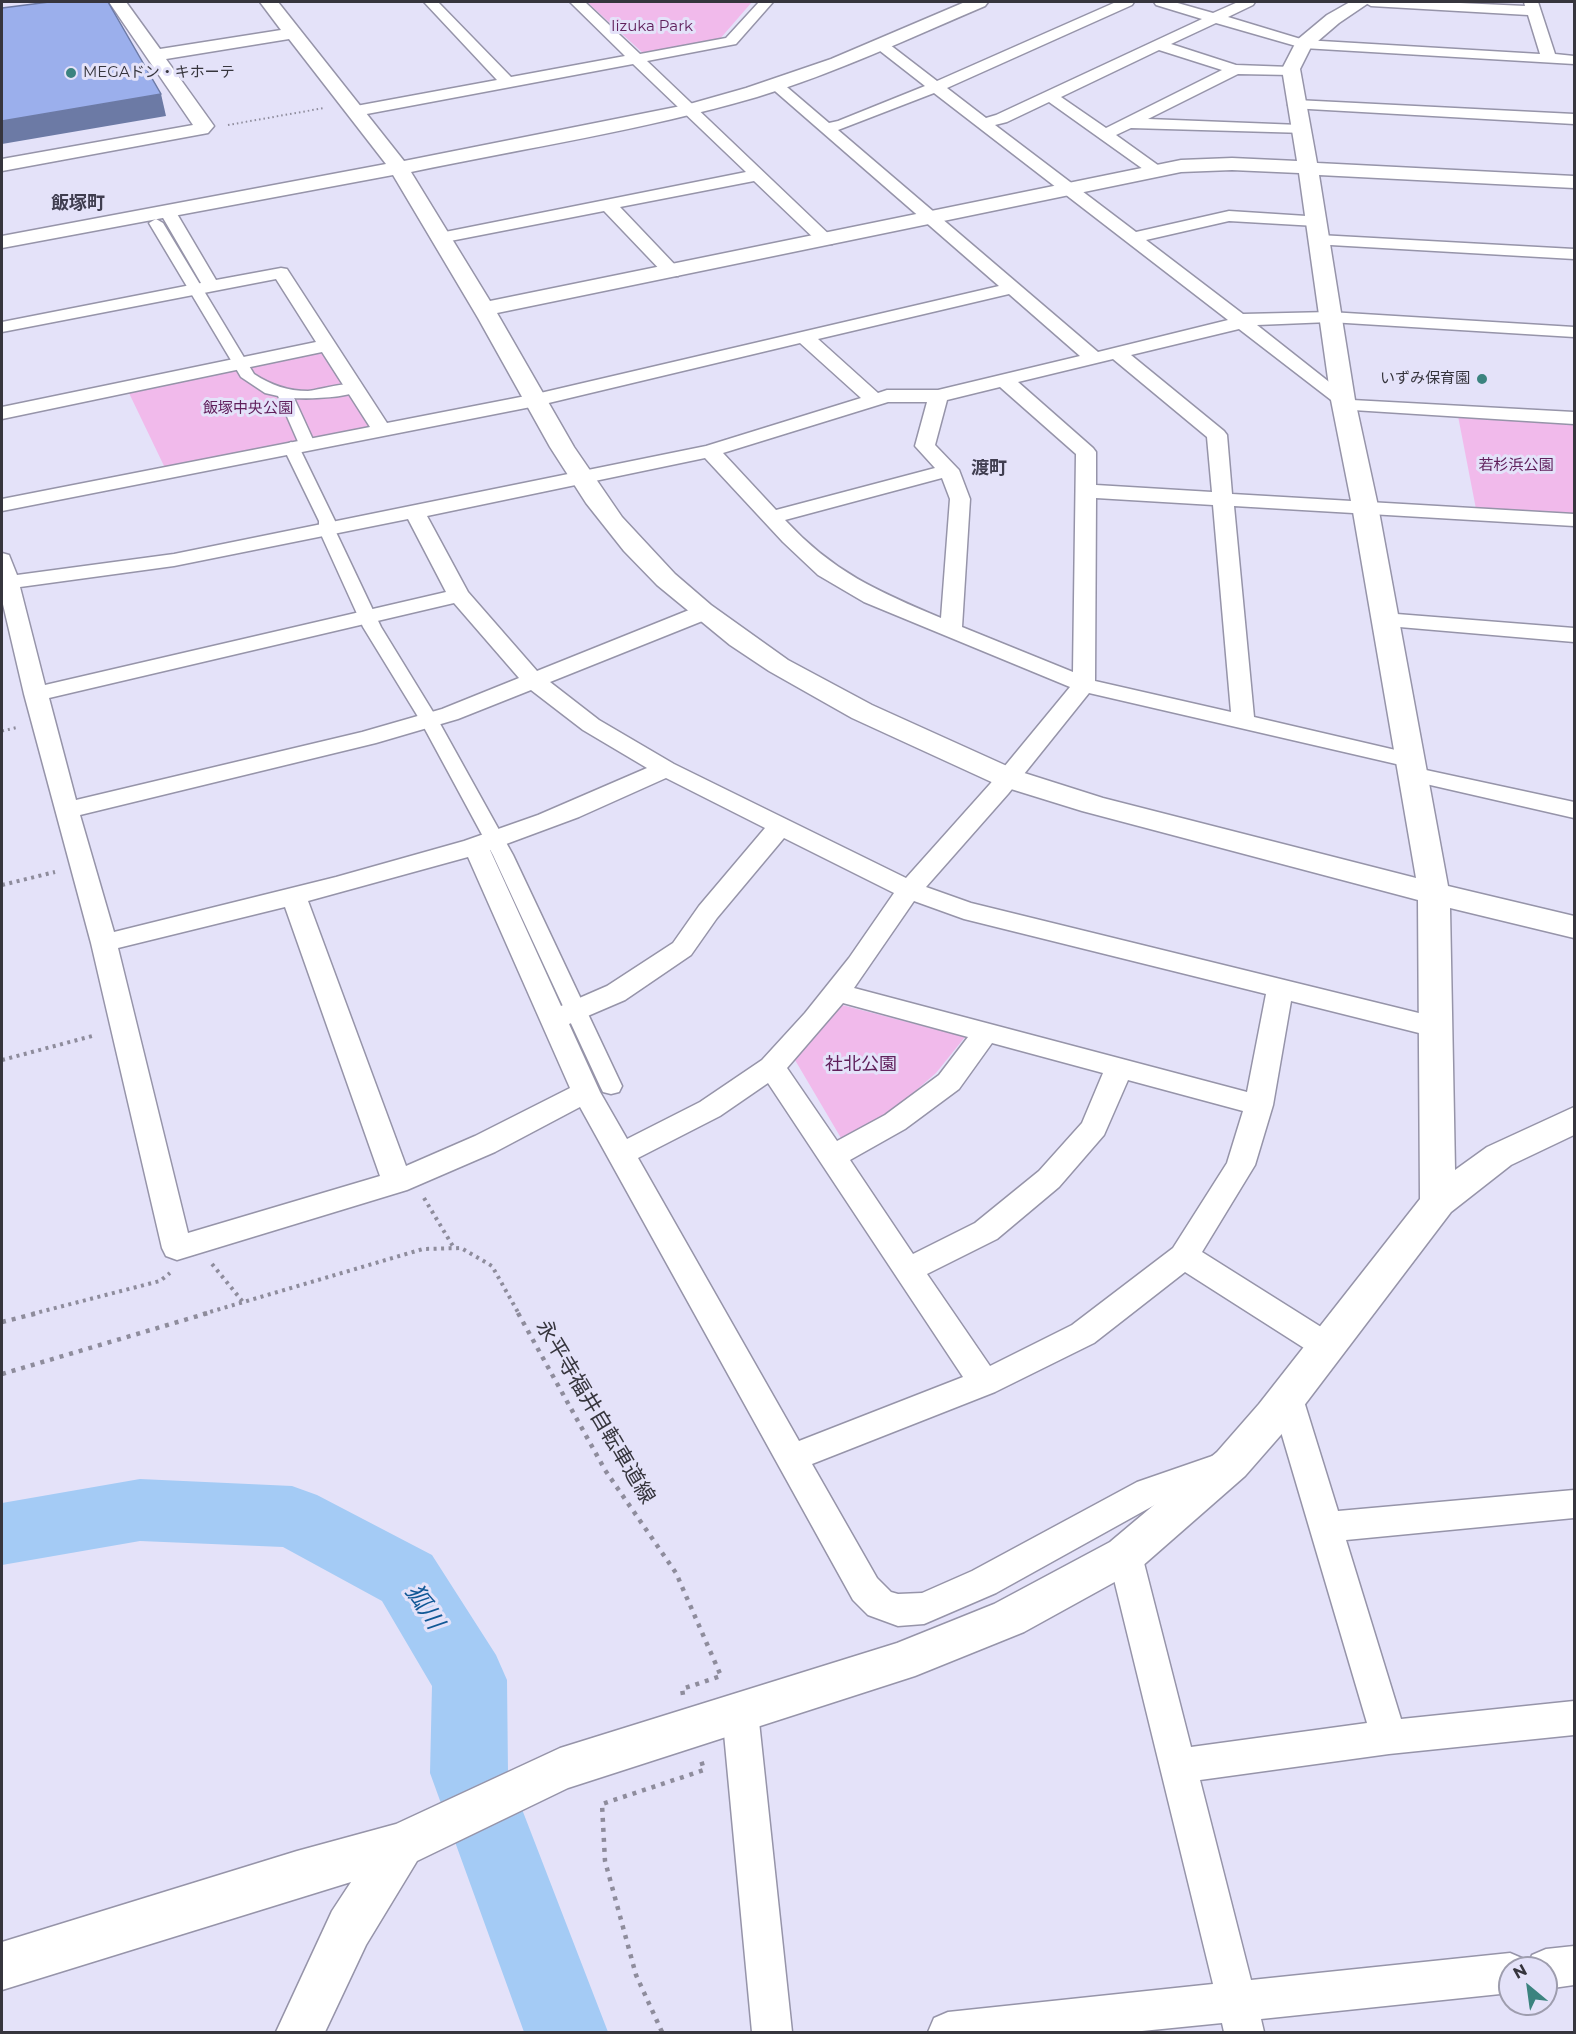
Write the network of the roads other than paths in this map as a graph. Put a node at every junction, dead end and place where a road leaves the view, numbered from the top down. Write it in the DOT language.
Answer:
graph roads {
  1 [pos="269,2"];
  2 [pos="431,2"];
  3 [pos="577,2"];
  4 [pos="766,2"];
  5 [pos="979,2"];
  6 [pos="1127,2"];
  7 [pos="1161,2"];
  8 [pos="1248,2"];
  9 [pos="1361,2"];
  10 [pos="1371,2"];
  11 [pos="116,5"];
  12 [pos="1533,6"];
  13 [pos="1215,18"];
  14 [pos="294,33"];
  15 [pos="1157,44"];
  16 [pos="1303,44"];
  17 [pos="880,45"];
  18 [pos="155,55"];
  19 [pos="638,58"];
  20 [pos="1549,58"];
  21 [pos="1575,60"];
  22 [pos="1235,69"];
  23 [pos="1291,71"];
  24 [pos="508,83"];
  25 [pos="776,85"];
  26 [pos="936,87"];
  27 [pos="1050,96"];
  28 [pos="1296,105"];
  29 [pos="689,110"];
  30 [pos="356,111"];
  31 [pos="1575,119"];
  32 [pos="983,123"];
  33 [pos="1129,123"];
  34 [pos="826,128"];
  35 [pos="1300,130"];
  36 [pos="1105,135"];
  37 [pos="2,165"];
  38 [pos="399,168"];
  39 [pos="1308,168"];
  40 [pos="1156,171"];
  41 [pos="758,175"];
  42 [pos="1575,182"];
  43 [pos="1069,189"];
  44 [pos="608,205"];
  45 [pos="162,217"];
  46 [pos="931,218"];
  47 [pos="1317,230"];
  48 [pos="440,238"];
  49 [pos="1134,238"];
  50 [pos="826,240"];
  51 [pos="2,242"];
  52 [pos="1575,254"];
  53 [pos="672,272"];
  54 [pos="203,287"];
  55 [pos="1013,288"];
  56 [pos="484,309"];
  57 [pos="1330,317"];
  58 [pos="1242,321"];
  59 [pos="2,327"];
  60 [pos="1575,332"];
  61 [pos="804,337"];
  62 [pos="327,345"];
  63 [pos="1116,352"];
  64 [pos="1094,358"];
  65 [pos="240,363"];
  66 [pos="1004,380"];
  67 [pos="356,388"];
  68 [pos="284,393"];
  69 [pos="938,396"];
  70 [pos="536,400"];
  71 [pos="875,400"];
  72 [pos="1343,403"];
  73 [pos="2,413"];
  74 [pos="1575,418"];
  75 [pos="382,430"];
  76 [pos="299,446"];
  77 [pos="710,451"];
  78 [pos="949,470"];
  79 [pos="582,479"];
  80 [pos="1086,491"];
  81 [pos="1224,498"];
  82 [pos="2,505"];
  83 [pos="1365,506"];
  84 [pos="415,513"];
  85 [pos="771,518"];
  86 [pos="1575,520"];
  87 [pos="327,530"];
  88 [pos="4,575"];
  89 [pos="459,595"];
  90 [pos="702,613"];
  91 [pos="368,618"];
  92 [pos="1384,620"];
  93 [pos="951,630"];
  94 [pos="1575,634"];
  95 [pos="535,682"];
  96 [pos="1084,685"];
  97 [pos="35,693"];
  98 [pos="429,720"];
  99 [pos="1243,722"];
  100 [pos="1410,767"];
  101 [pos="666,769"];
  102 [pos="1009,778"];
  103 [pos="66,810"];
  104 [pos="1575,810"];
  105 [pos="781,826"];
  106 [pos="485,842"];
  107 [pos="909,890"];
  108 [pos="1434,894"];
  109 [pos="293,895"];
  110 [pos="1575,927"];
  111 [pos="104,943"];
  112 [pos="1280,988"];
  113 [pos="836,992"];
  114 [pos="565,1016"];
  115 [pos="1435,1027"];
  116 [pos="986,1032"];
  117 [pos="772,1067"];
  118 [pos="1119,1067"];
  119 [pos="598,1089"];
  120 [pos="1259,1105"];
  121 [pos="1575,1120"];
  122 [pos="620,1154"];
  123 [pos="832,1157"];
  124 [pos="404,1179"];
  125 [pos="1438,1202"];
  126 [pos="1184,1257"];
  127 [pos="908,1270"];
  128 [pos="1326,1346"];
  129 [pos="984,1383"];
  130 [pos="1287,1398"];
  131 [pos="791,1458"];
  132 [pos="1231,1464"];
  133 [pos="1575,1504"];
  134 [pos="1326,1527"];
  135 [pos="1125,1555"];
  136 [pos="740,1712"];
  137 [pos="1575,1718"];
  138 [pos="1389,1737"];
  139 [pos="1177,1766"];
  140 [pos="401,1845"];
  141 [pos="2,1966"];
  142 [pos="1575,1966"];
  143 [pos="1558,1968"];
  144 [pos="1498,1975"];
  145 [pos="1240,2018"];
  146 [pos="300,2032"];
  147 [pos="772,2032"];
  148 [pos="948,2032"];
  1 -- 14 [label="street"];
  2 -- 24 [label="street"];
  3 -- 19 [label="street"];
  4 -- 19 [label="street"];
  5 -- 17 [label="street"];
  6 -- 26 [label="street"];
  7 -- 13 [label="street"];
  8 -- 13 [label="street"];
  9 -- 16 [label="street"];
  10 -- 12 [label="street"];
  11 -- 18 [label="street"];
  12 -- 20 [label="street"];
  13 -- 15 [label="street"];
  13 -- 16 [label="street"];
  14 -- 18 [label="street"];
  14 -- 30 [label="street"];
  15 -- 22 [label="street"];
  15 -- 27 [label="street"];
  16 -- 20 [label="street"];
  16 -- 23 [label="street"];
  17 -- 25 [label="street"];
  17 -- 26 [label="street"];
  18 -- 37 [label="street"];
  19 -- 24 [label="street"];
  19 -- 29 [label="street"];
  20 -- 21 [label="street"];
  22 -- 23 [label="street"];
  22 -- 33 [label="street"];
  23 -- 28 [label="street"];
  24 -- 30 [label="street"];
  25 -- 29 [label="street"];
  25 -- 34 [label="street"];
  26 -- 32 [label="street"];
  26 -- 34 [label="street"];
  27 -- 32 [label="street"];
  27 -- 36 [label="street"];
  28 -- 31 [label="street"];
  28 -- 35 [label="street"];
  29 -- 38 [label="street"];
  29 -- 41 [label="street"];
  30 -- 38 [label="street"];
  32 -- 43 [label="street"];
  33 -- 35 [label="street"];
  33 -- 36 [label="street"];
  34 -- 46 [label="street"];
  35 -- 39 [label="street"];
  36 -- 40 [label="street"];
  38 -- 45 [label="street"];
  38 -- 48 [label="street"];
  39 -- 40 [label="street"];
  39 -- 42 [label="street"];
  39 -- 47 [label="street"];
  40 -- 43 [label="street"];
  41 -- 44 [label="street"];
  41 -- 50 [label="street"];
  43 -- 46 [label="street"];
  43 -- 49 [label="street"];
  44 -- 48 [label="street"];
  44 -- 53 [label="street"];
  45 -- 51 [label="street"];
  45 -- 54 [label="street"];
  46 -- 50 [label="street"];
  46 -- 55 [label="street"];
  47 -- 49 [label="street"];
  47 -- 52 [label="street"];
  47 -- 57 [label="street"];
  48 -- 56 [label="street"];
  49 -- 58 [label="street"];
  50 -- 53 [label="street"];
  53 -- 56 [label="street"];
  54 -- 59 [label="street"];
  54 -- 62 [label="street"];
  54 -- 65 [label="street"];
  55 -- 61 [label="street"];
  55 -- 64 [label="street"];
  56 -- 70 [label="street"];
  57 -- 58 [label="street"];
  57 -- 60 [label="street"];
  57 -- 72 [label="street"];
  58 -- 63 [label="street"];
  58 -- 72 [label="street"];
  61 -- 70 [label="street"];
  61 -- 71 [label="street"];
  62 -- 65 [label="street"];
  62 -- 67 [label="street"];
  63 -- 64 [label="street"];
  63 -- 81 [label="street"];
  64 -- 66 [label="street"];
  65 -- 68 [label="street"];
  65 -- 73 [label="street"];
  66 -- 69 [label="street"];
  66 -- 80 [label="street"];
  67 -- 68 [label="street"];
  67 -- 75 [label="street"];
  68 -- 76 [label="street"];
  69 -- 71 [label="street"];
  69 -- 78 [label="street"];
  70 -- 75 [label="street"];
  70 -- 79 [label="street"];
  71 -- 77 [label="street"];
  72 -- 74 [label="street"];
  72 -- 83 [label="street"];
  75 -- 76 [label="street"];
  76 -- 82 [label="street"];
  76 -- 87 [label="street"];
  77 -- 79 [label="street"];
  77 -- 85 [label="street"];
  78 -- 85 [label="street"];
  78 -- 93 [label="street"];
  79 -- 84 [label="street"];
  79 -- 90 [label="street"];
  80 -- 81 [label="street"];
  80 -- 96 [label="street"];
  81 -- 83 [label="street"];
  81 -- 99 [label="street"];
  83 -- 86 [label="street"];
  83 -- 92 [label="street"];
  84 -- 87 [label="street"];
  84 -- 89 [label="street"];
  85 -- 93 [label="street"];
  87 -- 88 [label="street"];
  87 -- 91 [label="street"];
  88 -- 97 [label="street"];
  89 -- 91 [label="street"];
  89 -- 95 [label="street"];
  90 -- 95 [label="street"];
  90 -- 102 [label="street"];
  91 -- 97 [label="street"];
  91 -- 98 [label="street"];
  92 -- 94 [label="street"];
  92 -- 100 [label="street"];
  93 -- 96 [label="street"];
  95 -- 98 [label="street"];
  95 -- 101 [label="street"];
  96 -- 99 [label="street"];
  96 -- 102 [label="street"];
  97 -- 103 [label="street"];
  98 -- 103 [label="street"];
  98 -- 106 [label="street"];
  99 -- 100 [label="street"];
  100 -- 104 [label="street"];
  100 -- 108 [label="street"];
  101 -- 105 [label="street"];
  101 -- 106 [label="street"];
  102 -- 107 [label="street"];
  102 -- 108 [label="street"];
  103 -- 111 [label="street"];
  105 -- 107 [label="street"];
  105 -- 114 [label="street"];
  106 -- 109 [label="street"];
  106 -- 114 [label="street"];
  107 -- 112 [label="street"];
  107 -- 113 [label="street"];
  108 -- 110 [label="street"];
  108 -- 115 [label="street"];
  109 -- 111 [label="street"];
  109 -- 124 [label="street"];
  111 -- 124 [label="street"];
  112 -- 115 [label="street"];
  112 -- 120 [label="street"];
  113 -- 116 [label="street"];
  113 -- 117 [label="street"];
  114 -- 119 [label="street"];
  115 -- 125 [label="street"];
  116 -- 118 [label="street"];
  116 -- 123 [label="street"];
  117 -- 122 [label="street"];
  117 -- 123 [label="street"];
  118 -- 120 [label="street"];
  118 -- 127 [label="street"];
  119 -- 122 [label="street"];
  119 -- 124 [label="street"];
  120 -- 126 [label="street"];
  121 -- 125 [label="street"];
  122 -- 131 [label="street"];
  123 -- 127 [label="street"];
  125 -- 128 [label="street"];
  126 -- 128 [label="street"];
  126 -- 129 [label="street"];
  127 -- 129 [label="street"];
  128 -- 130 [label="street"];
  129 -- 131 [label="street"];
  130 -- 132 [label="street"];
  130 -- 134 [label="street"];
  131 -- 132 [label="street"];
  132 -- 135 [label="street"];
  133 -- 134 [label="street"];
  134 -- 138 [label="street"];
  135 -- 136 [label="street"];
  135 -- 139 [label="street"];
  136 -- 140 [label="street"];
  136 -- 147 [label="street"];
  137 -- 138 [label="street"];
  138 -- 139 [label="street"];
  139 -- 145 [label="street"];
  140 -- 141 [label="street"];
  140 -- 146 [label="street"];
  142 -- 143 [label="street"];
  144 -- 145 [label="street"];
  145 -- 148 [label="street"];
}
